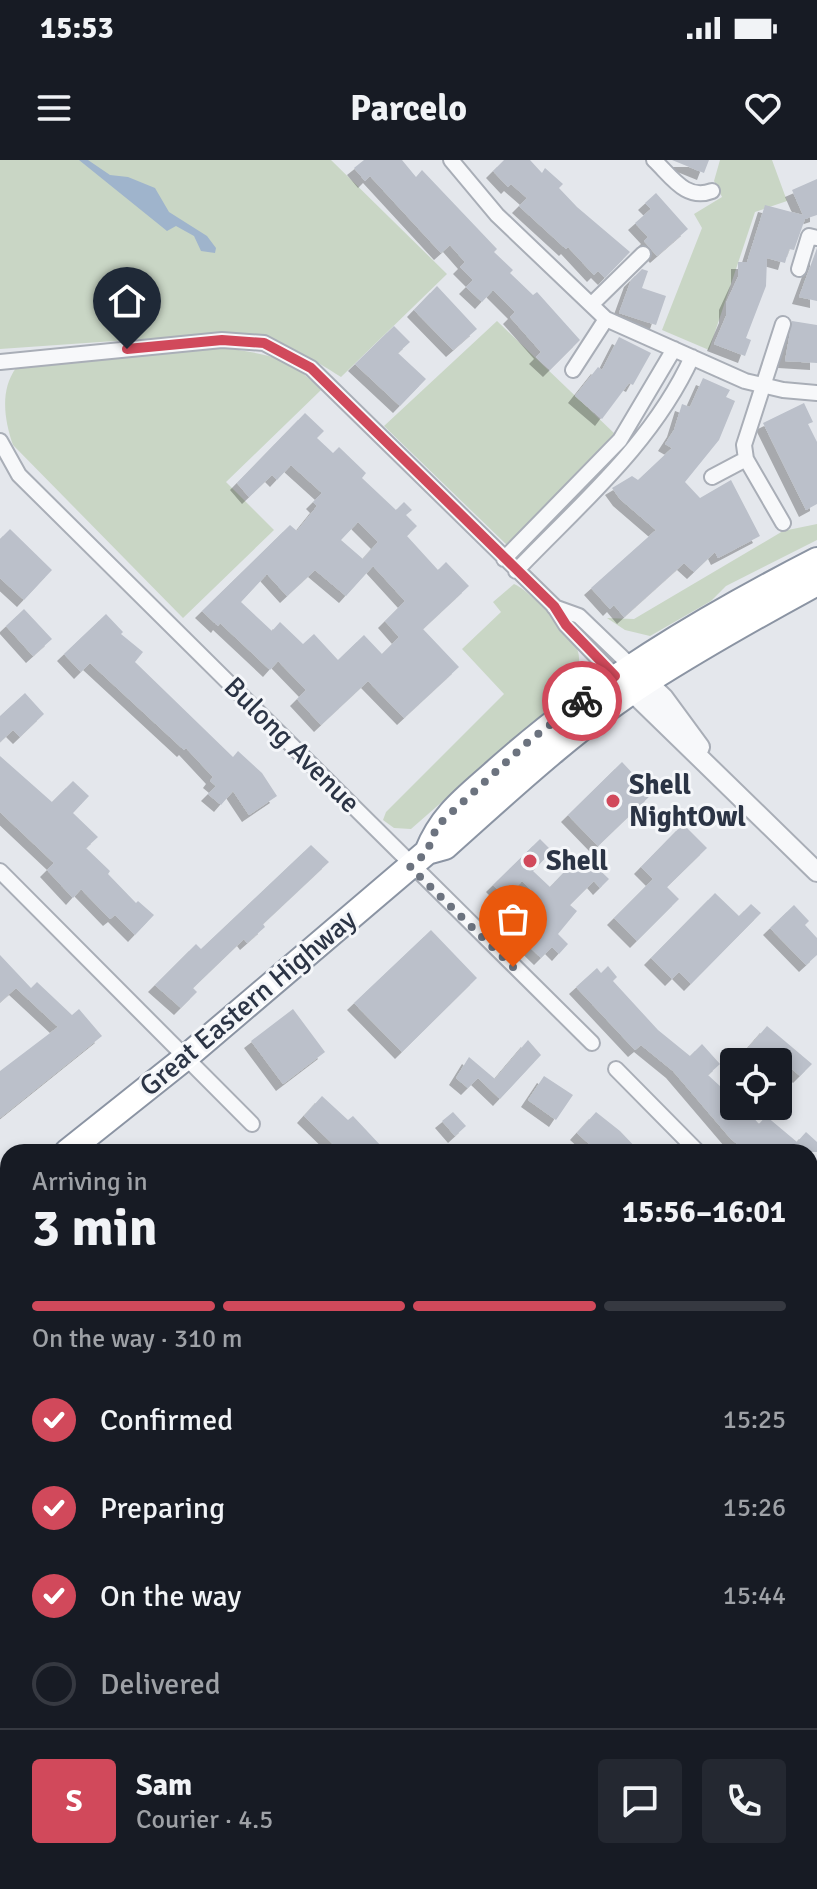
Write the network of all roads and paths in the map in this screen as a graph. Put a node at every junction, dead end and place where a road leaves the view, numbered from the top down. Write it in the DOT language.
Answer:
graph roads {
  1 [pos="451,160"];
  2 [pos="654,160"];
  3 [pos="712,191"];
  4 [pos="817,238"];
  5 [pos="643,254"];
  6 [pos="799,269"];
  7 [pos="592,304"];
  8 [pos="606,319"];
  9 [pos="783,324"];
  10 [pos="674,349"];
  11 [pos="692,357"];
  12 [pos="0,362"];
  13 [pos="573,370"];
  14 [pos="763,386"];
  15 [pos="817,393"];
  16 [pos="0,441"];
  17 [pos="746,459"];
  18 [pos="712,477"];
  19 [pos="783,523"];
  20 [pos="504,559"];
  21 [pos="817,560"];
  22 [pos="516,571"];
  23 [pos="817,583"];
  24 [pos="631,679"];
  25 [pos="419,860"];
  26 [pos="0,871"];
  27 [pos="817,872"];
  28 [pos="592,1043"];
  29 [pos="185,1058"];
  30 [pos="616,1069"];
  31 [pos="252,1124"];
  32 [pos="77,1144"];
  33 [pos="690,1144"];
  1 -- 7 [label="street"];
  2 -- 3 [label="street"];
  4 -- 6 [label="street"];
  5 -- 7 [label="street"];
  7 -- 8 [label="street"];
  8 -- 10 [label="street"];
  8 -- 13 [label="street"];
  9 -- 14 [label="street"];
  10 -- 11 [label="street"];
  10 -- 20 [label="street"];
  11 -- 14 [label="street"];
  11 -- 22 [label="street"];
  12 -- 20 [label="street"];
  14 -- 15 [label="street"];
  14 -- 17 [label="street"];
  16 -- 25 [label="street, Bulong Avenue"];
  17 -- 18 [label="street"];
  17 -- 19 [label="street"];
  20 -- 22 [label="street"];
  21 -- 24 [label="highway, Great Eastern Highway"];
  22 -- 24 [label="street"];
  23 -- 24 [label="highway, Great Eastern Highway"];
  24 -- 25 [label="highway, Great Eastern Highway"];
  24 -- 27 [label="street"];
  25 -- 28 [label="street, Bulong Avenue"];
  25 -- 29 [label="highway, Great Eastern Highway"];
  26 -- 29 [label="street"];
  29 -- 31 [label="street"];
  29 -- 32 [label="highway, Great Eastern Highway"];
  30 -- 33 [label="street"];
}
